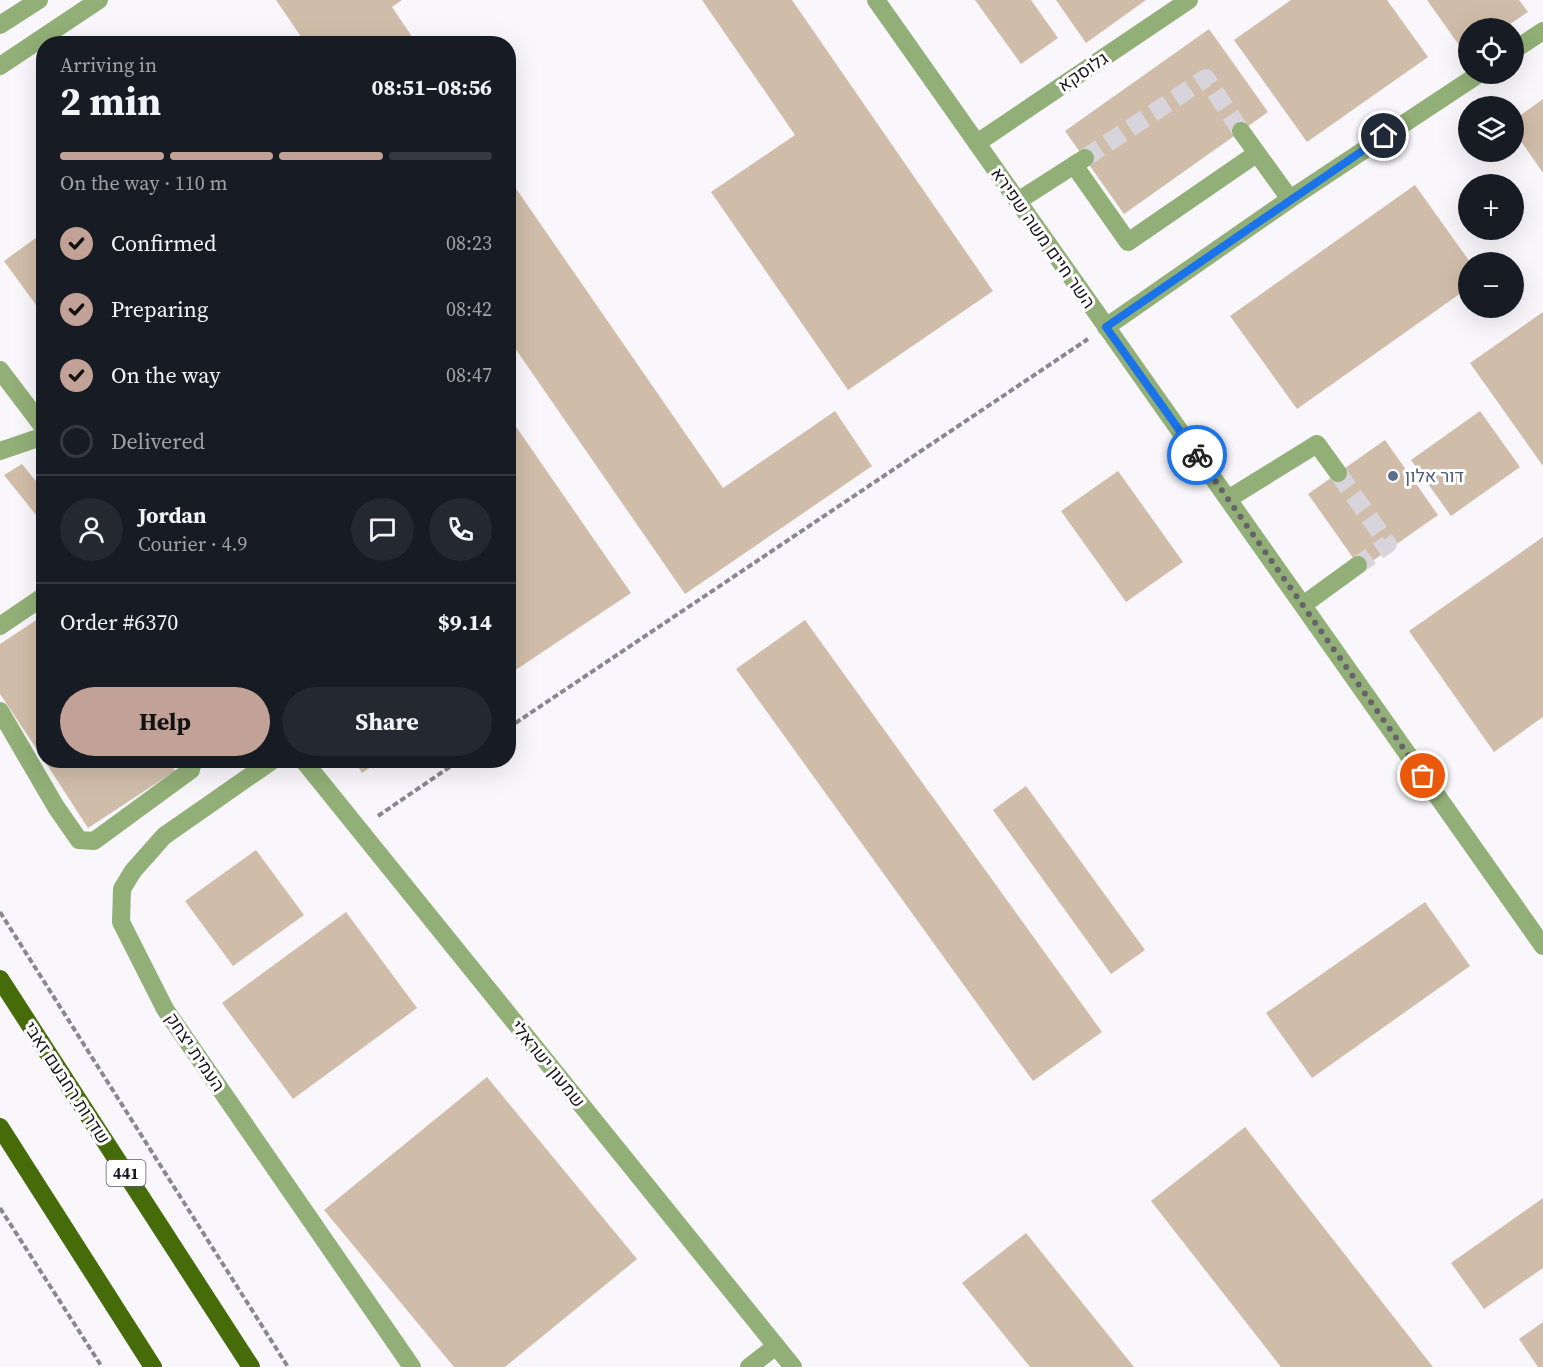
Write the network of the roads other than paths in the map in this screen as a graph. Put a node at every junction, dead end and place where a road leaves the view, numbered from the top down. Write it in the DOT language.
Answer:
graph roads {
  1 [pos="39,0"];
  2 [pos="99,0"];
  3 [pos="876,0"];
  4 [pos="1189,0"];
  5 [pos="0,25"];
  6 [pos="1543,31"];
  7 [pos="45,36"];
  8 [pos="36,42"];
  9 [pos="1524,43"];
  10 [pos="0,66"];
  11 [pos="1464,84"];
  12 [pos="1241,131"];
  13 [pos="977,143"];
  14 [pos="1256,154"];
  15 [pos="1290,199"];
  16 [pos="1018,201"];
  17 [pos="1106,327"];
  18 [pos="0,370"];
  19 [pos="8,397"];
  20 [pos="36,421"];
  21 [pos="36,439"];
  22 [pos="0,451"];
  23 [pos="1338,473"];
  24 [pos="1228,499"];
  25 [pos="1358,565"];
  26 [pos="36,601"];
  27 [pos="1303,605"];
  28 [pos="0,626"];
  29 [pos="0,711"];
  30 [pos="192,768"];
  31 [pos="262,768"];
  32 [pos="309,768"];
  33 [pos="1543,946"];
  34 [pos="0,979"];
  35 [pos="0,1127"];
  36 [pos="776,1346"];
  37 [pos="153,1367"];
  38 [pos="251,1367"];
  39 [pos="412,1367"];
  40 [pos="749,1367"];
  41 [pos="793,1367"];
  1 -- 5 [label="street"];
  2 -- 7 [label="street"];
  3 -- 13 [label="street, השר חיים משה שפירא"];
  4 -- 13 [label="street, גלוסקא"];
  6 -- 9 [label="street"];
  8 -- 10 [label="street"];
  11 -- 15 [label="street"];
  12 -- 14 [label="street"];
  13 -- 16 [label="street, השר חיים משה שפירא"];
  14 -- 15 [label="street"];
  14 -- 16 [label="street"];
  15 -- 17 [label="street"];
  16 -- 17 [label="street, השר חיים משה שפירא"];
  17 -- 24 [label="street, השר חיים משה שפירא"];
  18 -- 19 [label="street"];
  19 -- 20 [label="street"];
  21 -- 22 [label="street"];
  23 -- 24 [label="street"];
  24 -- 27 [label="street, השר חיים משה שפירא"];
  25 -- 27 [label="street"];
  26 -- 28 [label="street"];
  27 -- 33 [label="street, השר חיים משה שפירא"];
  29 -- 30 [label="street"];
  31 -- 39 [label="street, העמית יצחק"];
  32 -- 36 [label="street, שמעון ישראלי"];
  34 -- 38 [label="main road, שדרות רחבעם זאבי / 441"];
  35 -- 37 [label="main road"];
  36 -- 40 [label="street"];
  36 -- 41 [label="street, שמעון ישראלי"];
}
